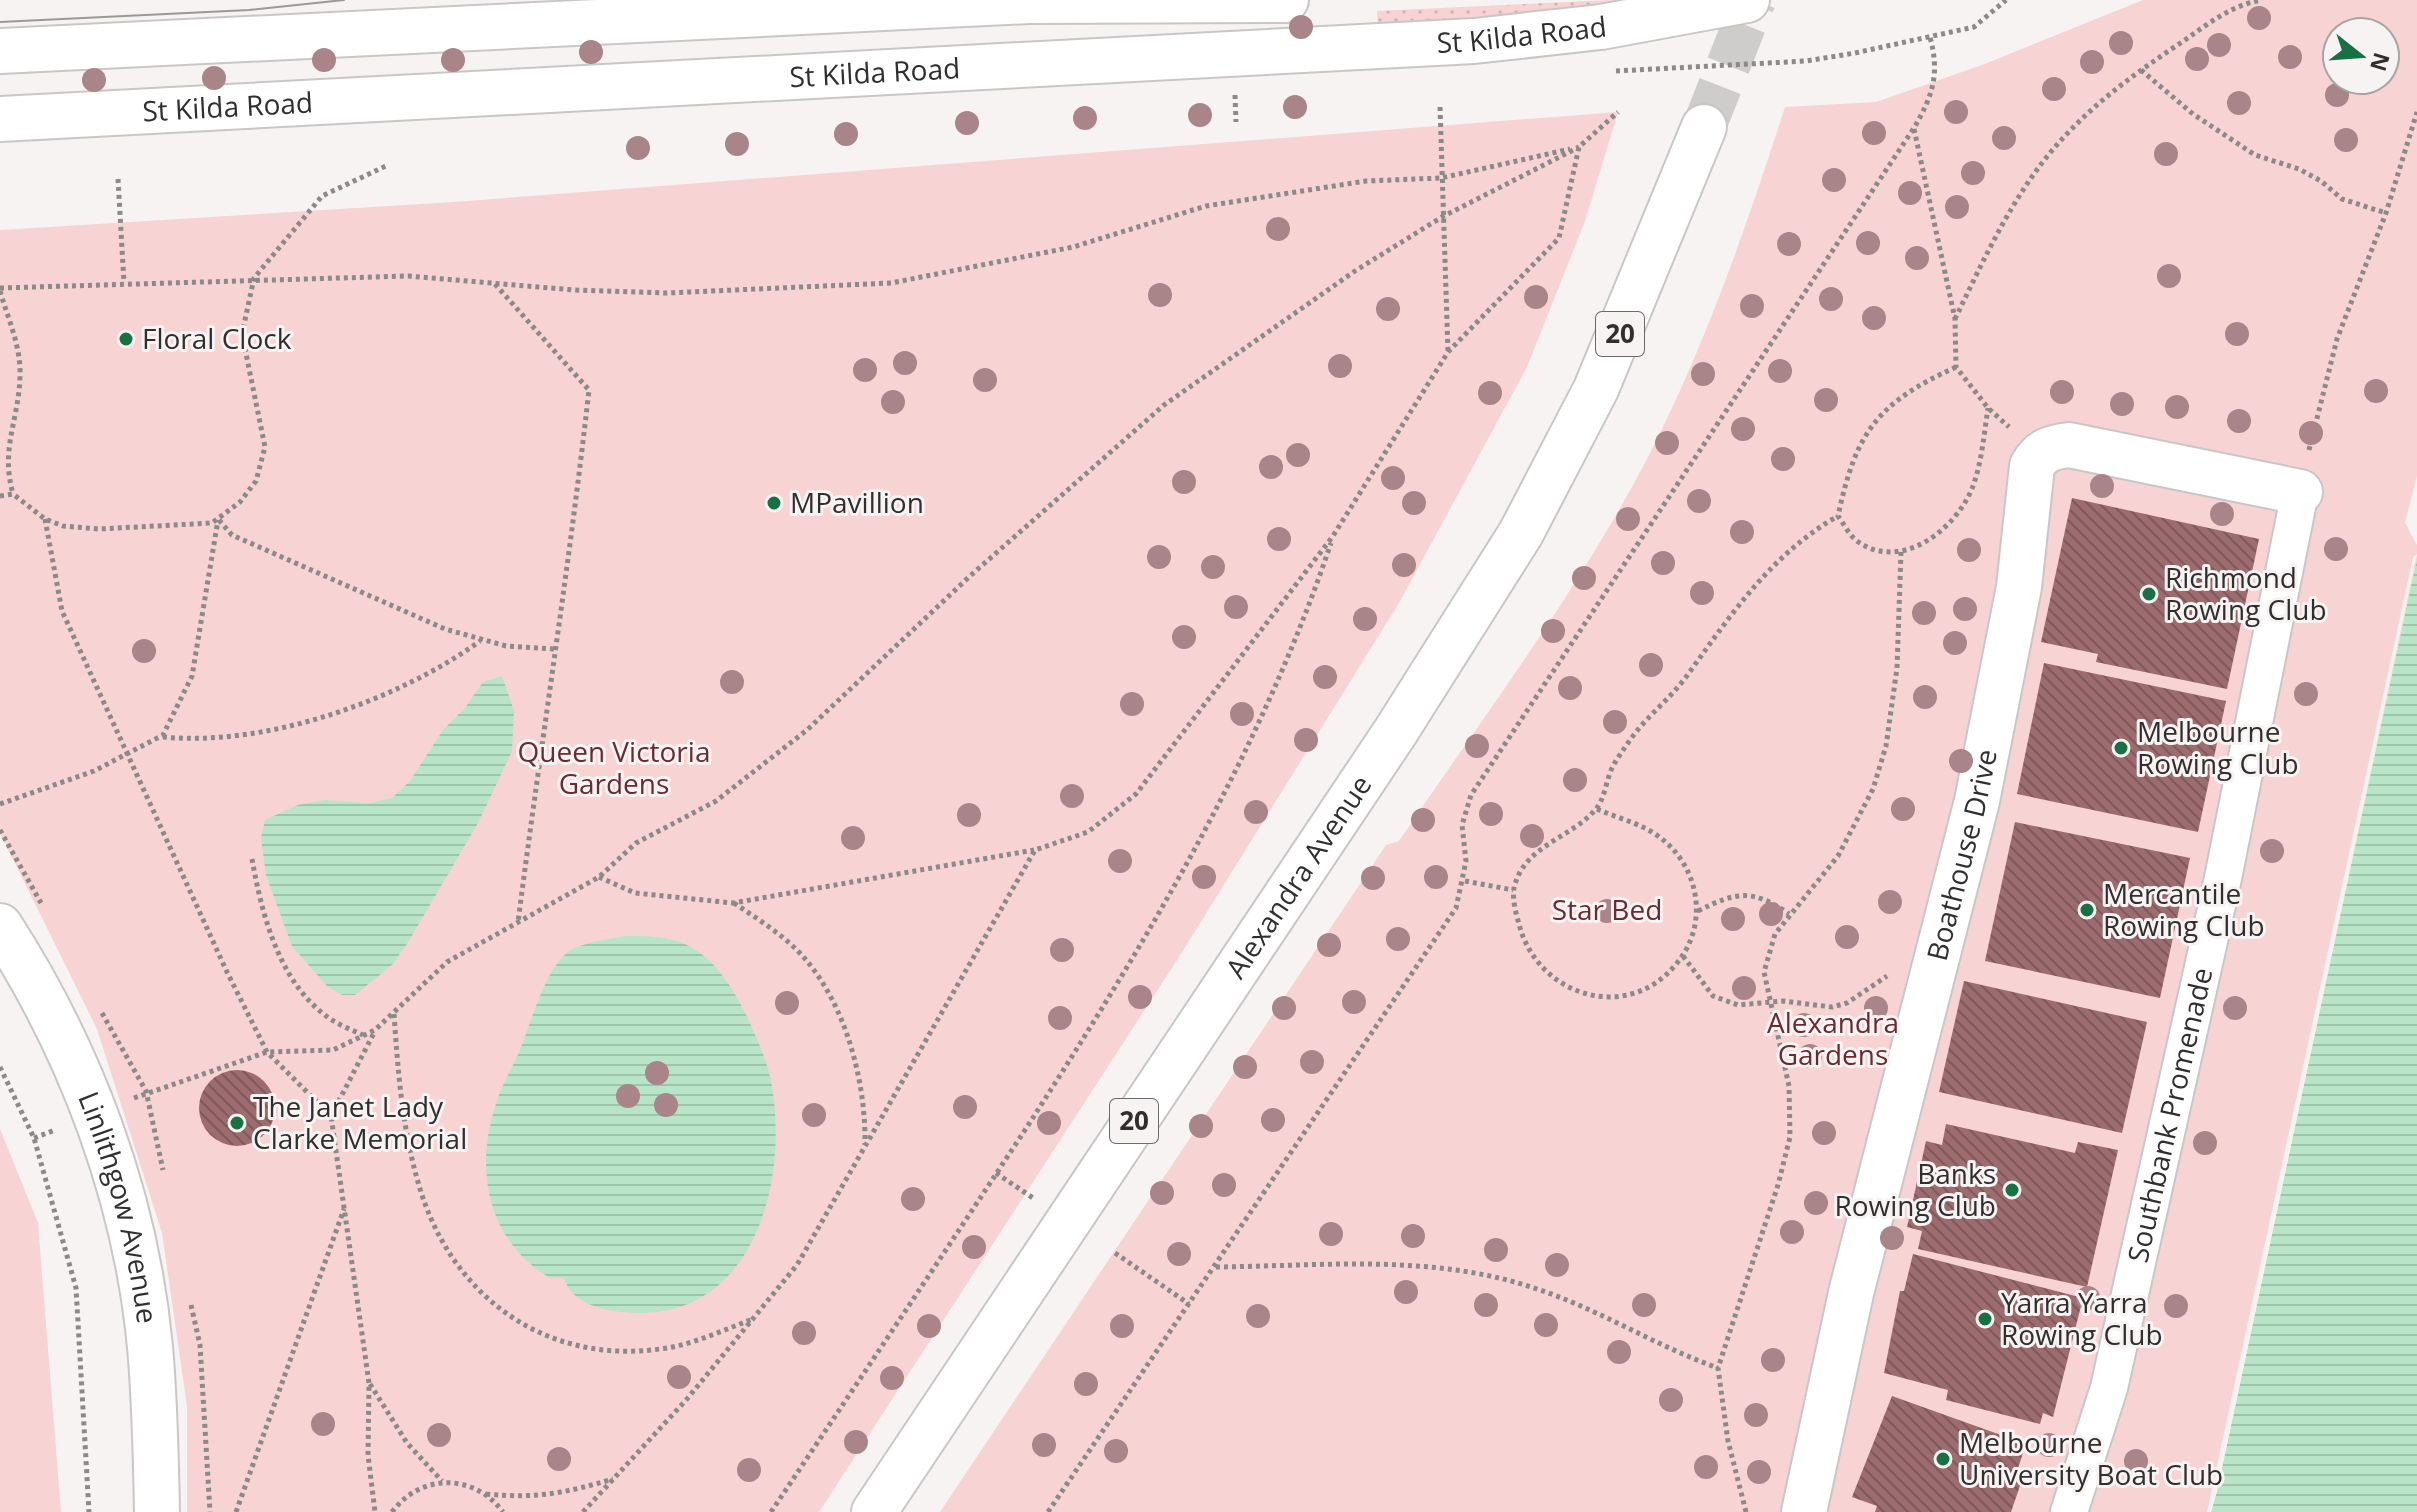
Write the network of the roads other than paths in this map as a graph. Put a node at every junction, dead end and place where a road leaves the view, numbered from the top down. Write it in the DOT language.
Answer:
graph roads {
  1 [pos="1286,0"];
  2 [pos="1747,0"];
  3 [pos="0,51"];
  4 [pos="0,119"];
  5 [pos="1697,127"];
  6 [pos="2300,492"];
  7 [pos="0,926"];
  8 [pos="157,1512"];
  9 [pos="874,1512"];
  10 [pos="1804,1512"];
  11 [pos="2069,1512"];
  1 -- 3 [label="main road"];
  2 -- 4 [label="main road, St Kilda Road"];
  5 -- 9 [label="main road, Alexandra Avenue / 20"];
  6 -- 10 [label="main road, Boathouse Drive"];
  6 -- 11 [label="street, Southbank Promenade"];
  7 -- 8 [label="main road, Linlithgow Avenue"];
}
